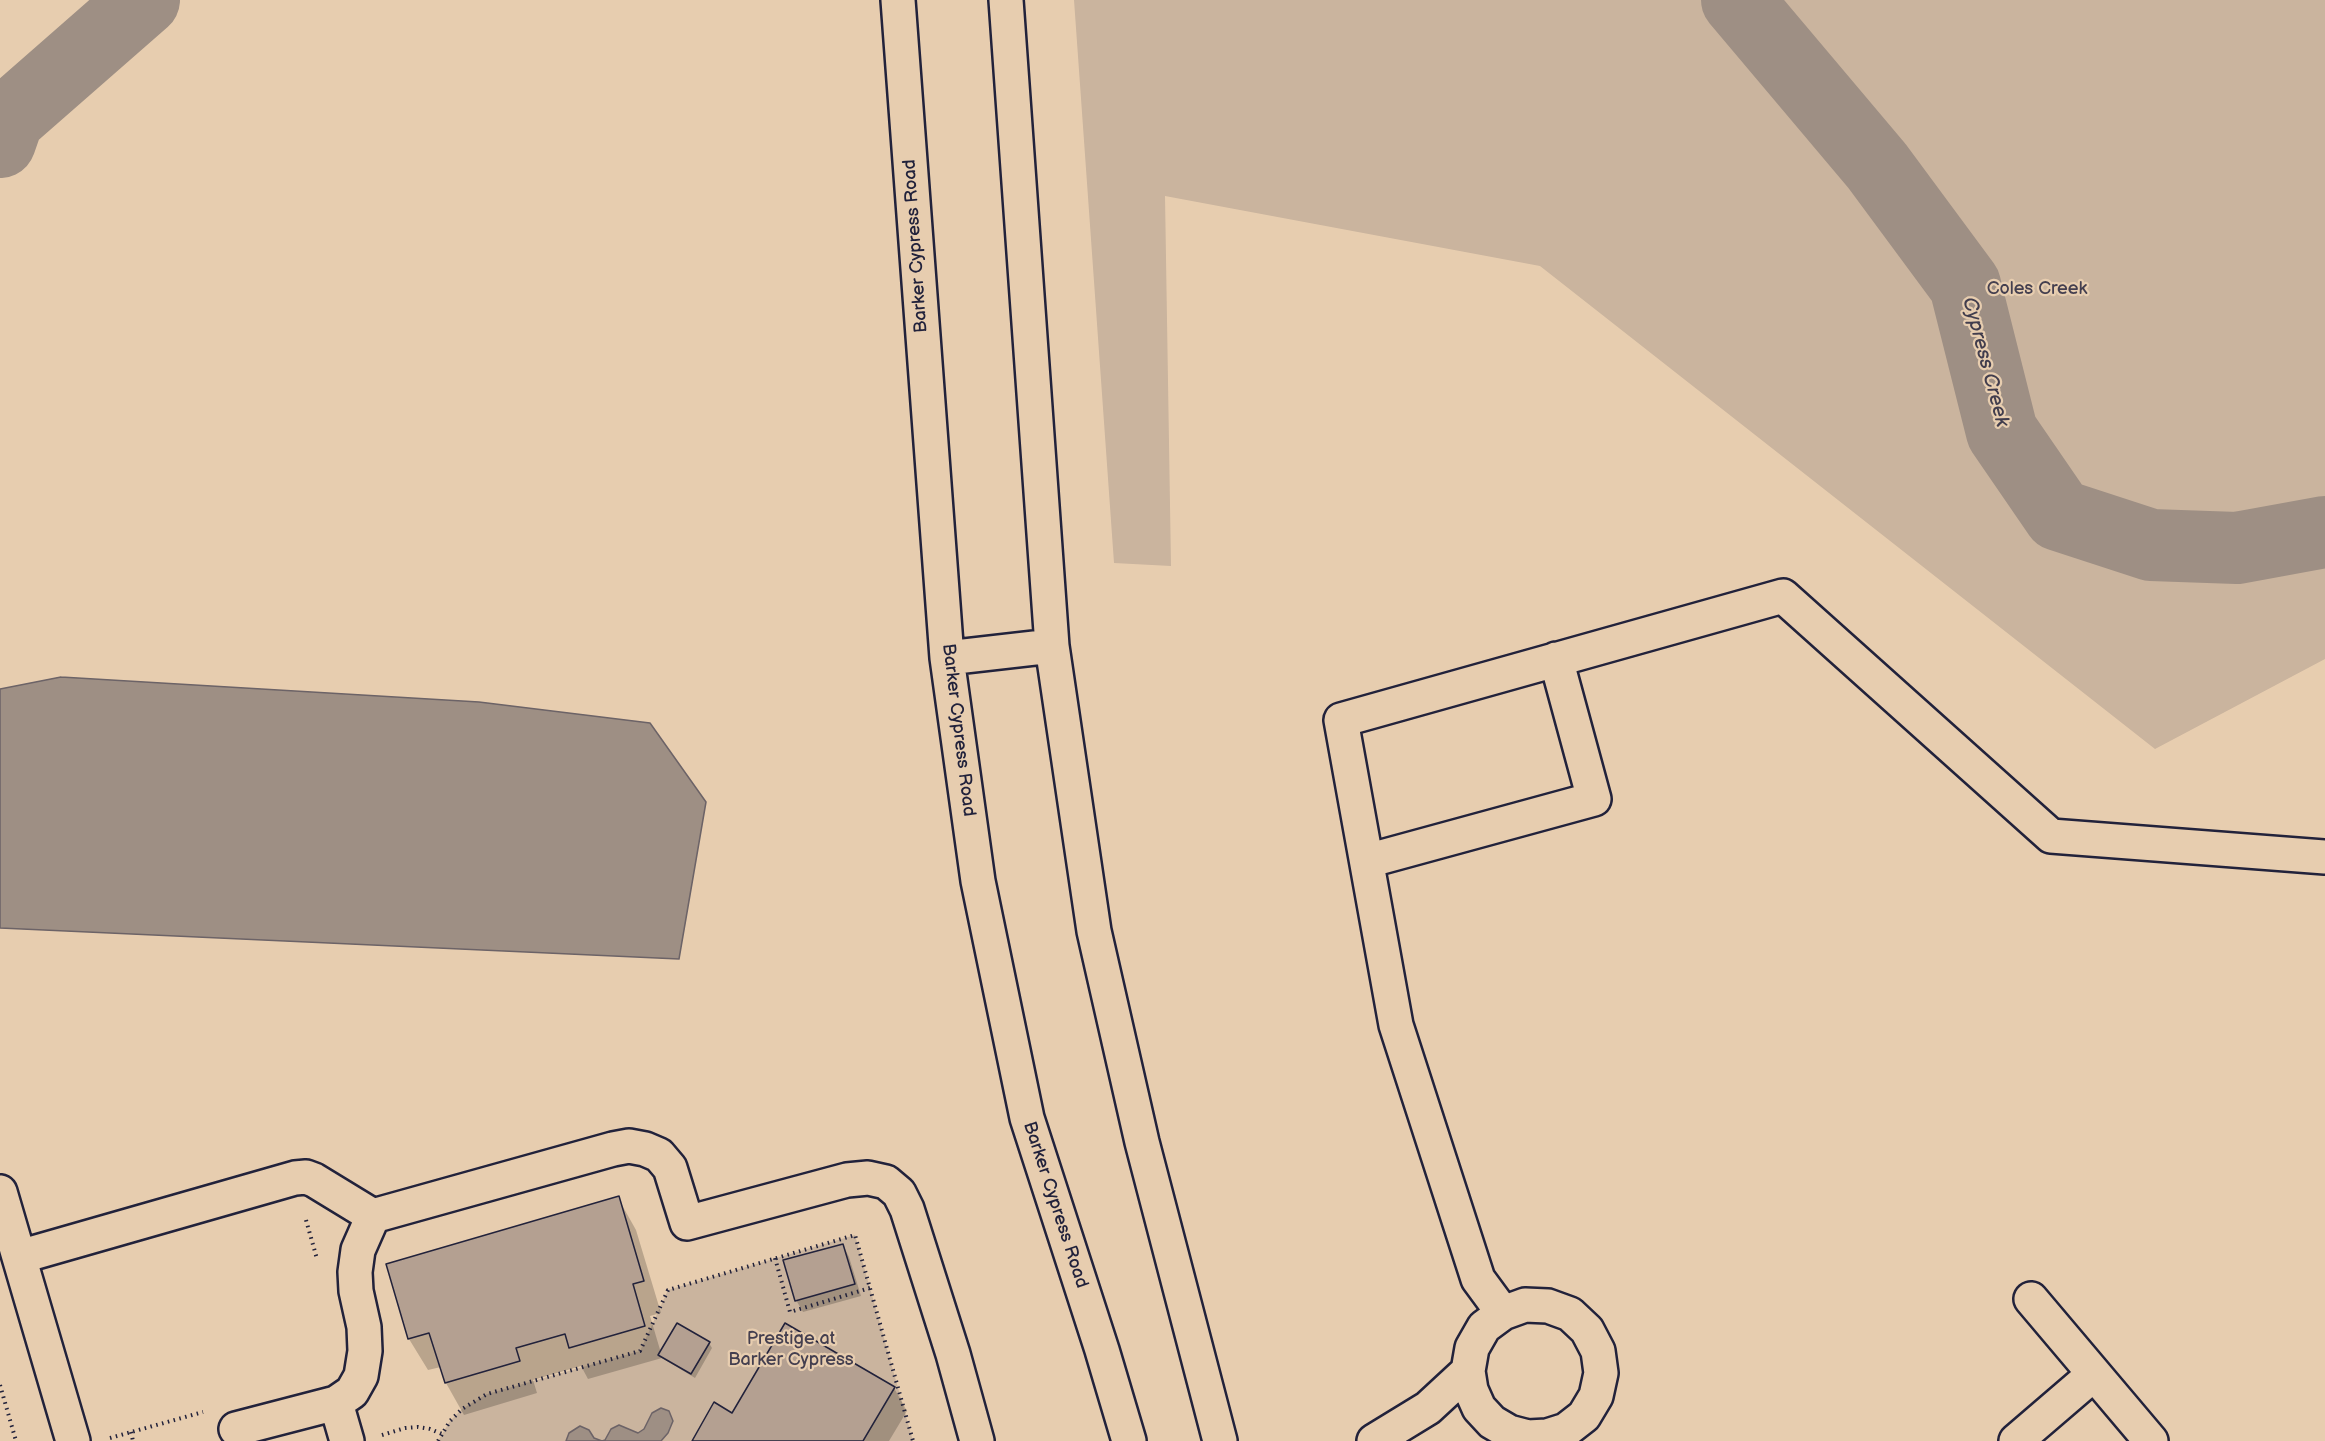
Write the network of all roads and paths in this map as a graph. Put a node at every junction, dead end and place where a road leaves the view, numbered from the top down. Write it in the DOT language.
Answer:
graph roads {
  1 [pos="898,0"];
  2 [pos="1006,0"];
  3 [pos="1052,646"];
  4 [pos="947,658"];
  5 [pos="1556,659"];
  6 [pos="2325,857"];
  7 [pos="1367,861"];
  8 [pos="285,1180"];
  9 [pos="0,1192"];
  10 [pos="373,1216"];
  11 [pos="19,1257"];
  12 [pos="775,1258"];
  13 [pos="320,1267"];
  14 [pos="870,1288"];
  15 [pos="2031,1299"];
  16 [pos="1503,1312"];
  17 [pos="1468,1371"];
  18 [pos="2094,1374"];
  19 [pos="0,1385"];
  20 [pos="336,1403"];
  21 [pos="209,1410"];
  22 [pos="236,1429"];
  23 [pos="131,1432"];
  24 [pos="442,1434"];
  25 [pos="1569,1436"];
  26 [pos="1504,1437"];
  27 [pos="360,1439"];
  28 [pos="16,1441"];
  29 [pos="73,1441"];
  30 [pos="100,1441"];
  31 [pos="133,1441"];
  32 [pos="438,1441"];
  33 [pos="913,1441"];
  34 [pos="977,1441"];
  35 [pos="1129,1441"];
  36 [pos="1220,1441"];
  37 [pos="1374,1441"];
  38 [pos="2016,1441"];
  39 [pos="2151,1441"];
  1 -- 4 [label="street, Barker Cypress Road"];
  2 -- 3 [label="street"];
  3 -- 4 [label="street"];
  3 -- 36 [label="street"];
  4 -- 35 [label="street, Barker Cypress Road"];
  5 -- 6 [label="street"];
  5 -- 7 [label="street"];
  5 -- 7 [label="street"];
  7 -- 16 [label="street"];
  8 -- 10 [label="street"];
  8 -- 11 [label="street"];
  8 -- 13 [label="path"];
  9 -- 11 [label="street"];
  10 -- 20 [label="street"];
  10 -- 34 [label="street"];
  11 -- 29 [label="street"];
  12 -- 14 [label="path"];
  12 -- 14 [label="path"];
  12 -- 24 [label="path"];
  14 -- 33 [label="path"];
  15 -- 18 [label="street"];
  16 -- 17 [label="street"];
  16 -- 25 [label="street"];
  17 -- 26 [label="street"];
  17 -- 37 [label="street"];
  18 -- 38 [label="street"];
  18 -- 39 [label="street"];
  19 -- 28 [label="path"];
  20 -- 22 [label="street"];
  20 -- 27 [label="street"];
  21 -- 23 [label="path"];
  23 -- 30 [label="path"];
  23 -- 31 [label="path"];
  24 -- 27 [label="path"];
  24 -- 32 [label="path"];
  25 -- 26 [label="street"];
}
